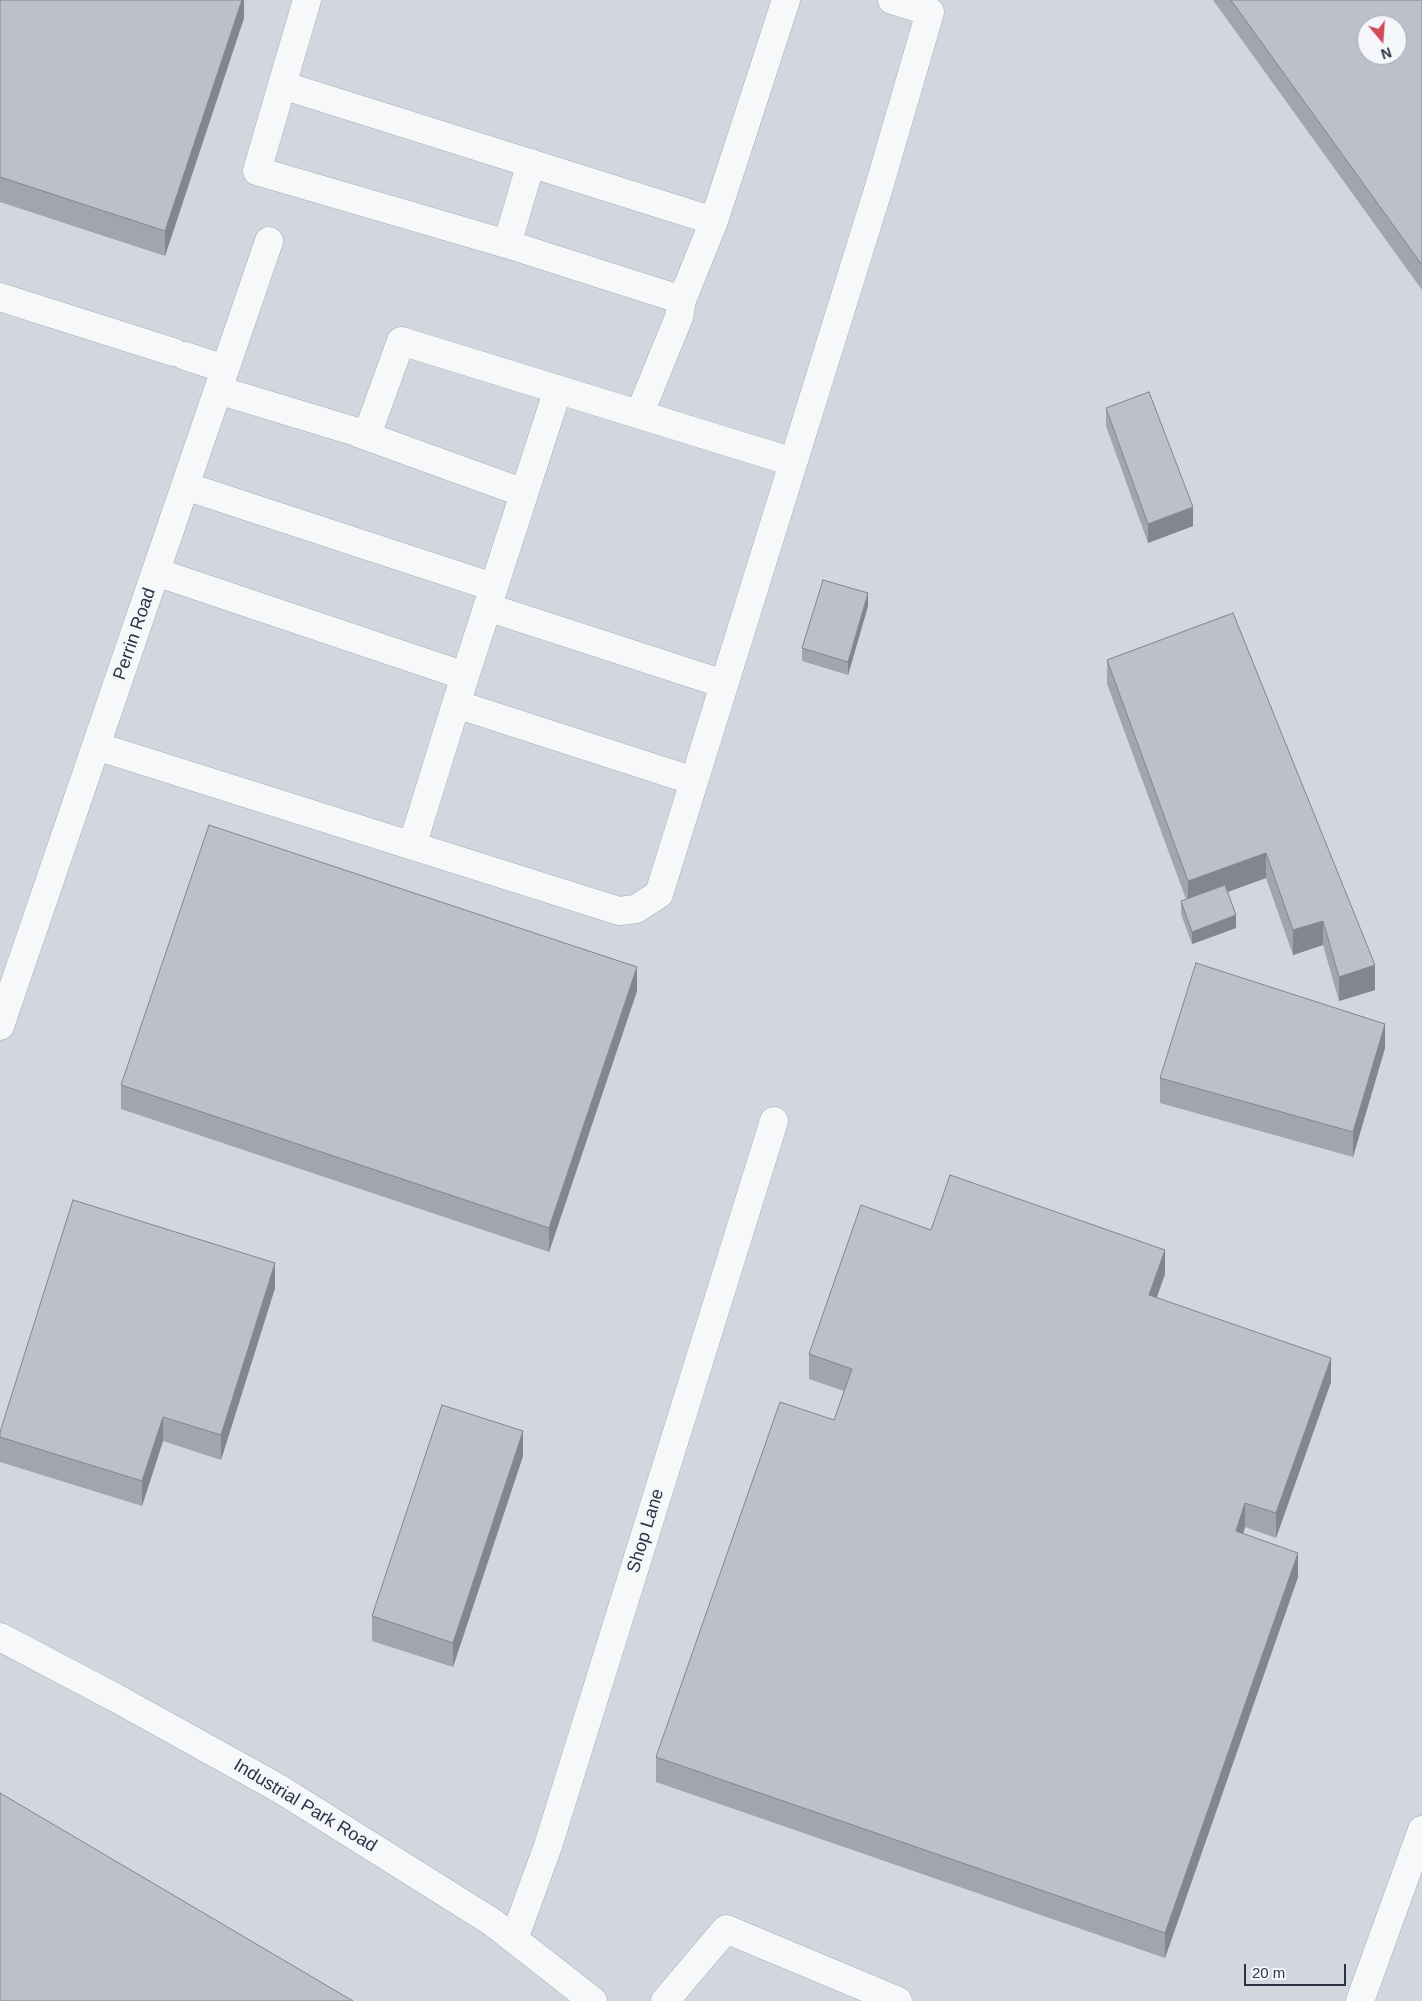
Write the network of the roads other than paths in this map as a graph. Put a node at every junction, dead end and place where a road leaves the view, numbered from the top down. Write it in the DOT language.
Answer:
graph roads {
  1 [pos="307,0"];
  2 [pos="786,0"];
  3 [pos="892,0"];
  4 [pos="282,85"];
  5 [pos="531,163"];
  6 [pos="714,221"];
  7 [pos="269,242"];
  8 [pos="506,244"];
  9 [pos="0,297"];
  10 [pos="682,300"];
  11 [pos="222,380"];
  12 [pos="558,389"];
  13 [pos="639,414"];
  14 [pos="358,433"];
  15 [pos="793,462"];
  16 [pos="185,486"];
  17 [pos="524,493"];
  18 [pos="156,572"];
  19 [pos="490,597"];
  20 [pos="465,676"];
  21 [pos="724,684"];
  22 [pos="456,704"];
  23 [pos="96,746"];
  24 [pos="694,781"];
  25 [pos="412,846"];
  26 [pos="0,1026"];
  27 [pos="774,1121"];
  28 [pos="0,1637"];
  29 [pos="1422,1830"];
  30 [pos="514,1939"];
  31 [pos="593,2001"];
  32 [pos="665,2001"];
  33 [pos="898,2001"];
  34 [pos="1360,2001"];
  1 -- 4 [label="street"];
  2 -- 6 [label="street"];
  3 -- 15 [label="street"];
  4 -- 5 [label="street"];
  4 -- 8 [label="street"];
  5 -- 6 [label="street"];
  5 -- 8 [label="street"];
  6 -- 10 [label="street"];
  7 -- 11 [label="street, Perrin Road"];
  8 -- 10 [label="street"];
  9 -- 11 [label="street"];
  10 -- 13 [label="street"];
  11 -- 14 [label="street"];
  11 -- 16 [label="street, Perrin Road"];
  12 -- 13 [label="street"];
  12 -- 14 [label="street"];
  12 -- 17 [label="street"];
  13 -- 15 [label="street"];
  14 -- 17 [label="street"];
  15 -- 21 [label="street"];
  16 -- 18 [label="street, Perrin Road"];
  16 -- 19 [label="street"];
  17 -- 19 [label="street"];
  18 -- 20 [label="street"];
  18 -- 23 [label="street, Perrin Road"];
  19 -- 20 [label="street"];
  19 -- 21 [label="street"];
  20 -- 22 [label="street"];
  21 -- 24 [label="street"];
  22 -- 24 [label="street"];
  22 -- 25 [label="street"];
  23 -- 25 [label="street"];
  23 -- 26 [label="street, Perrin Road"];
  24 -- 25 [label="street"];
  27 -- 30 [label="street, Shop Lane"];
  28 -- 30 [label="street, Industrial Park Road"];
  29 -- 34 [label="street"];
  30 -- 31 [label="street, Industrial Park Road"];
  32 -- 33 [label="street"];
}
